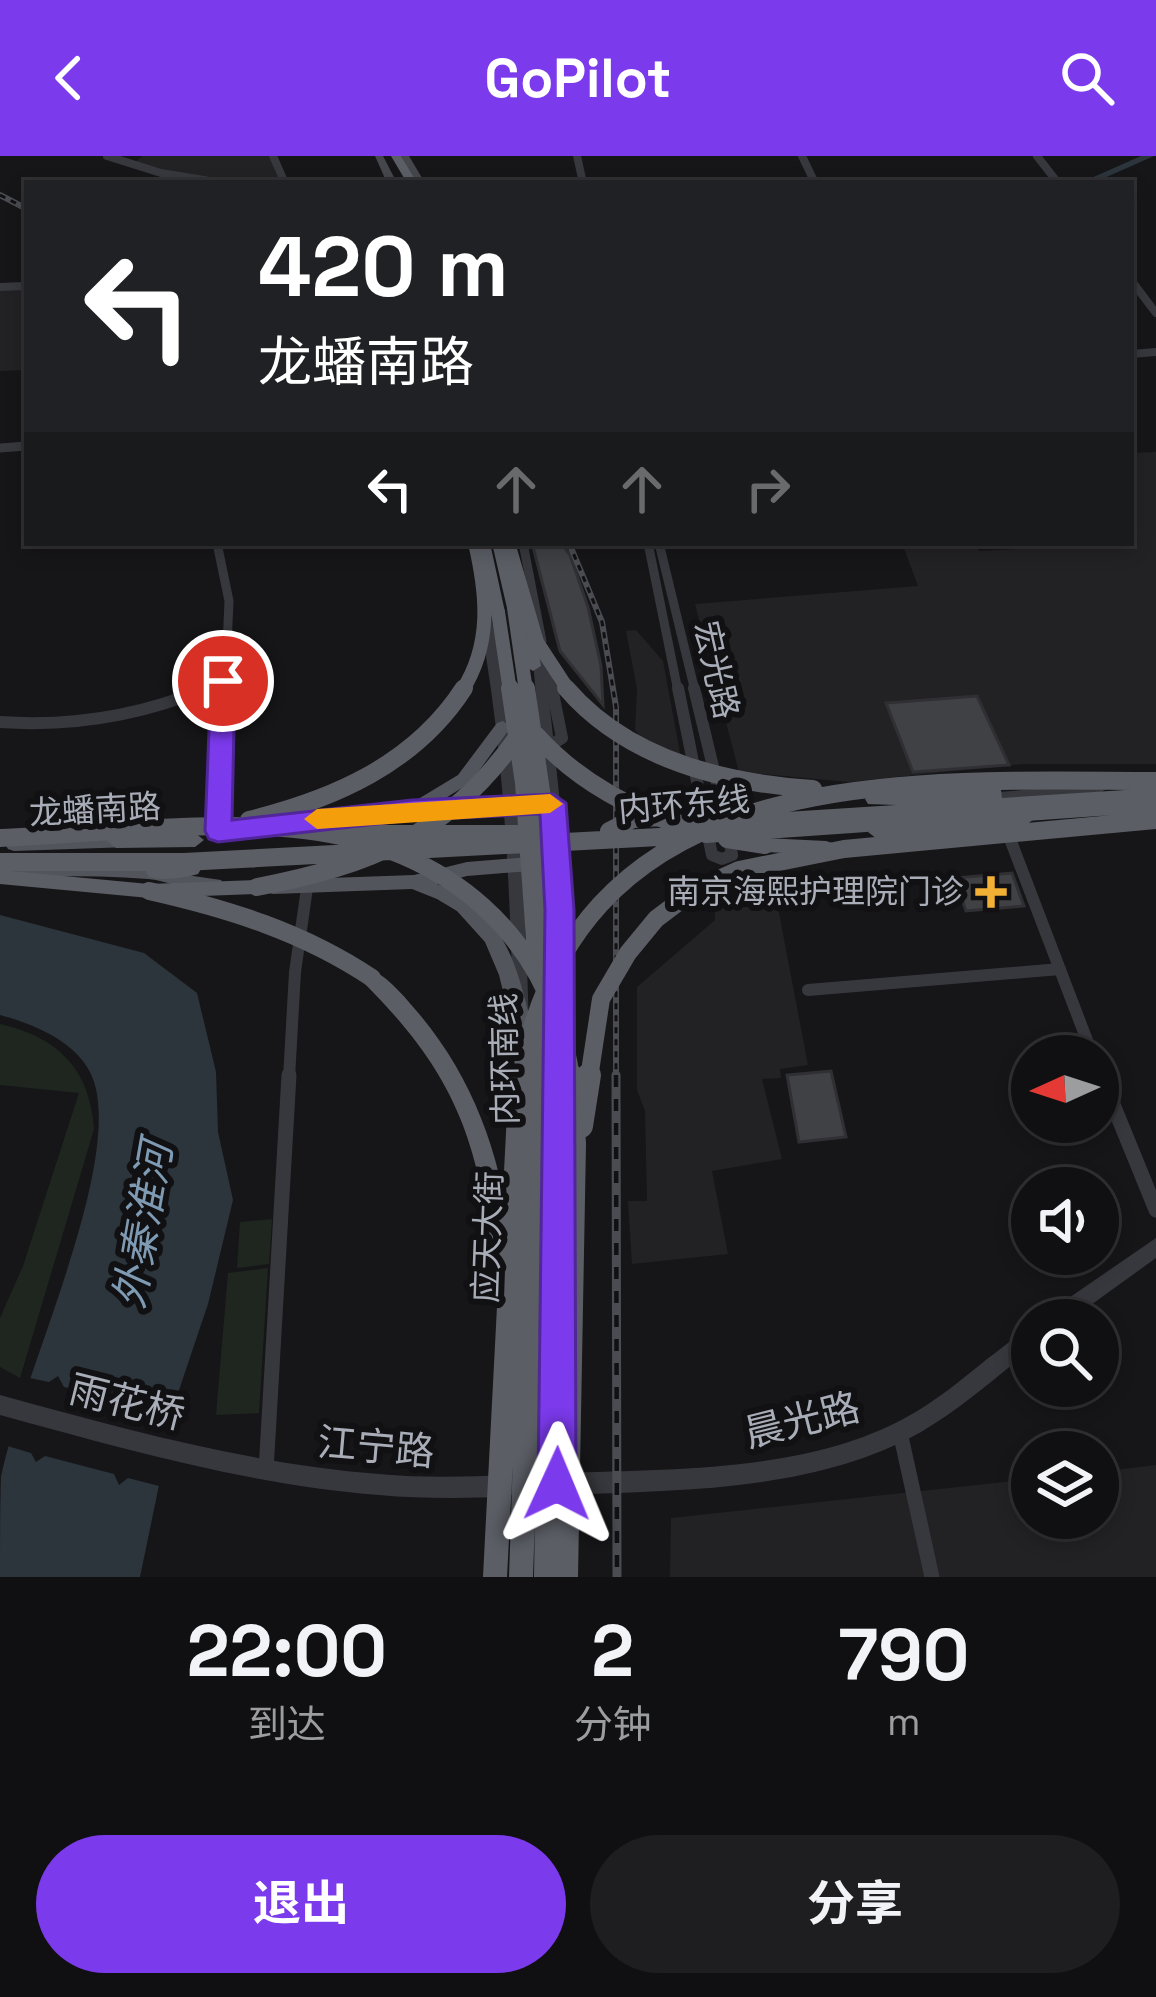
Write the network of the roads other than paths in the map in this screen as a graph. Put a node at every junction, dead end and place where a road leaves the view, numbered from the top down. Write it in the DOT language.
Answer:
graph roads {
  1 [pos="107,156"];
  2 [pos="142,156"];
  3 [pos="1037,156"];
  4 [pos="132,164"];
  5 [pos="155,172"];
  6 [pos="144,180"];
  7 [pos="204,180"];
  8 [pos="1056,180"];
  9 [pos="1134,284"];
  10 [pos="1156,313"];
  11 [pos="218,546"];
  12 [pos="477,546"];
  13 [pos="477,546"];
  14 [pos="477,546"];
  15 [pos="506,546"];
  16 [pos="507,546"];
  17 [pos="507,546"];
  18 [pos="524,546"];
  19 [pos="649,546"];
  20 [pos="660,546"];
  21 [pos="520,592"];
  22 [pos="486,597"];
  23 [pos="223,681"];
  24 [pos="0,722"];
  25 [pos="503,727"];
  26 [pos="548,747"];
  27 [pos="1156,784"];
  28 [pos="848,790"];
  29 [pos="1054,790"];
  30 [pos="1017,796"];
  31 [pos="553,803"];
  32 [pos="512,806"];
  33 [pos="1156,807"];
  34 [pos="704,809"];
  35 [pos="412,810"];
  36 [pos="724,813"];
  37 [pos="1025,819"];
  38 [pos="1156,820"];
  39 [pos="1004,824"];
  40 [pos="206,833"];
  41 [pos="609,836"];
  42 [pos="729,836"];
  43 [pos="116,842"];
  44 [pos="0,845"];
  45 [pos="556,847"];
  46 [pos="844,849"];
  47 [pos="516,855"];
  48 [pos="0,869"];
  49 [pos="152,882"];
  50 [pos="414,882"];
  51 [pos="307,888"];
  52 [pos="1060,969"];
  53 [pos="808,990"];
  54 [pos="521,1024"];
  55 [pos="1086,1035"];
  56 [pos="1119,1119"];
  57 [pos="524,1161"];
  58 [pos="571,1208"];
  59 [pos="1156,1210"];
  60 [pos="1156,1247"];
  61 [pos="1083,1299"];
  62 [pos="506,1325"];
  63 [pos="1011,1351"];
  64 [pos="0,1406"];
  65 [pos="900,1432"];
  66 [pos="236,1466"];
  67 [pos="266,1472"];
  68 [pos="557,1484"];
  69 [pos="511,1485"];
  70 [pos="495,1577"];
  71 [pos="506,1577"];
  72 [pos="521,1577"];
  73 [pos="551,1577"];
  74 [pos="566,1577"];
  75 [pos="932,1577"];
  1 -- 4 [label="street"];
  2 -- 4 [label="street"];
  3 -- 8 [label="street"];
  4 -- 5 [label="street"];
  5 -- 6 [label="street"];
  5 -- 7 [label="street"];
  9 -- 10 [label="street"];
  11 -- 23 [label="street"];
  12 -- 22 [label="highway, bridge"];
  13 -- 25 [label="street, 应天大街"];
  14 -- 72 [label="highway, 内环南线, bridge"];
  15 -- 73 [label="highway, 内环南线, bridge"];
  16 -- 21 [label="highway, bridge"];
  17 -- 26 [label="street"];
  18 -- 26 [label="street"];
  19 -- 34 [label="street, 宏光路"];
  20 -- 36 [label="street, 宏光路"];
  21 -- 28 [label="highway, bridge"];
  21 -- 49 [label="highway, bridge"];
  22 -- 40 [label="highway, bridge"];
  22 -- 46 [label="highway, bridge"];
  23 -- 24 [label="street"];
  23 -- 40 [label="street"];
  25 -- 32 [label="street, 应天大街"];
  25 -- 35 [label="main road"];
  26 -- 31 [label="street"];
  27 -- 28 [label="highway, bridge"];
  27 -- 29 [label="highway"];
  27 -- 41 [label="highway, 内环东线, bridge"];
  28 -- 62 [label="highway, bridge"];
  29 -- 30 [label="street"];
  30 -- 36 [label="street"];
  30 -- 41 [label="highway, bridge"];
  31 -- 32 [label="main road"];
  31 -- 45 [label="main road"];
  32 -- 35 [label="main road"];
  32 -- 47 [label="street, 应天大街"];
  33 -- 37 [label="street"];
  33 -- 41 [label="highway, 内环东线, bridge"];
  34 -- 36 [label="street"];
  34 -- 42 [label="street, 宏光路"];
  35 -- 40 [label="main road"];
  35 -- 50 [label="main road"];
  36 -- 42 [label="street, 宏光路"];
  37 -- 39 [label="highway"];
  37 -- 42 [label="street"];
  38 -- 46 [label="highway, bridge"];
  39 -- 41 [label="highway, bridge"];
  39 -- 52 [label="street"];
  40 -- 43 [label="highway"];
  40 -- 44 [label="highway, bridge"];
  40 -- 45 [label="highway, bridge"];
  40 -- 58 [label="highway, bridge"];
  41 -- 45 [label="highway, 内环东线, bridge"];
  43 -- 44 [label="main road, 龙蟠南路"];
  44 -- 45 [label="highway, 内环东线, bridge"];
  45 -- 47 [label="main road, 龙蟠南路"];
  45 -- 49 [label="highway, bridge"];
  45 -- 68 [label="main road"];
  46 -- 58 [label="highway, bridge"];
  47 -- 48 [label="highway, bridge"];
  47 -- 50 [label="main road, 龙蟠南路"];
  47 -- 54 [label="street, 应天大街"];
  48 -- 49 [label="highway"];
  49 -- 51 [label="main road, 龙蟠南路"];
  49 -- 62 [label="highway, bridge"];
  50 -- 51 [label="main road, 龙蟠南路"];
  50 -- 54 [label="main road"];
  51 -- 67 [label="street"];
  52 -- 53 [label="street"];
  52 -- 55 [label="street"];
  54 -- 57 [label="street, 应天大街"];
  56 -- 59 [label="street"];
  57 -- 69 [label="main road, 应天大街"];
  58 -- 74 [label="highway, bridge"];
  60 -- 61 [label="street"];
  62 -- 70 [label="highway, bridge"];
  63 -- 65 [label="street, 晨光路"];
  64 -- 66 [label="street, 雨花桥"];
  65 -- 68 [label="street, 晨光路"];
  65 -- 75 [label="street"];
  66 -- 67 [label="street, 江宁路"];
  67 -- 69 [label="street, 江宁路"];
  68 -- 69 [label="street, 晨光路"];
  68 -- 73 [label="main road"];
  69 -- 71 [label="main road, 应天大街"];
}
